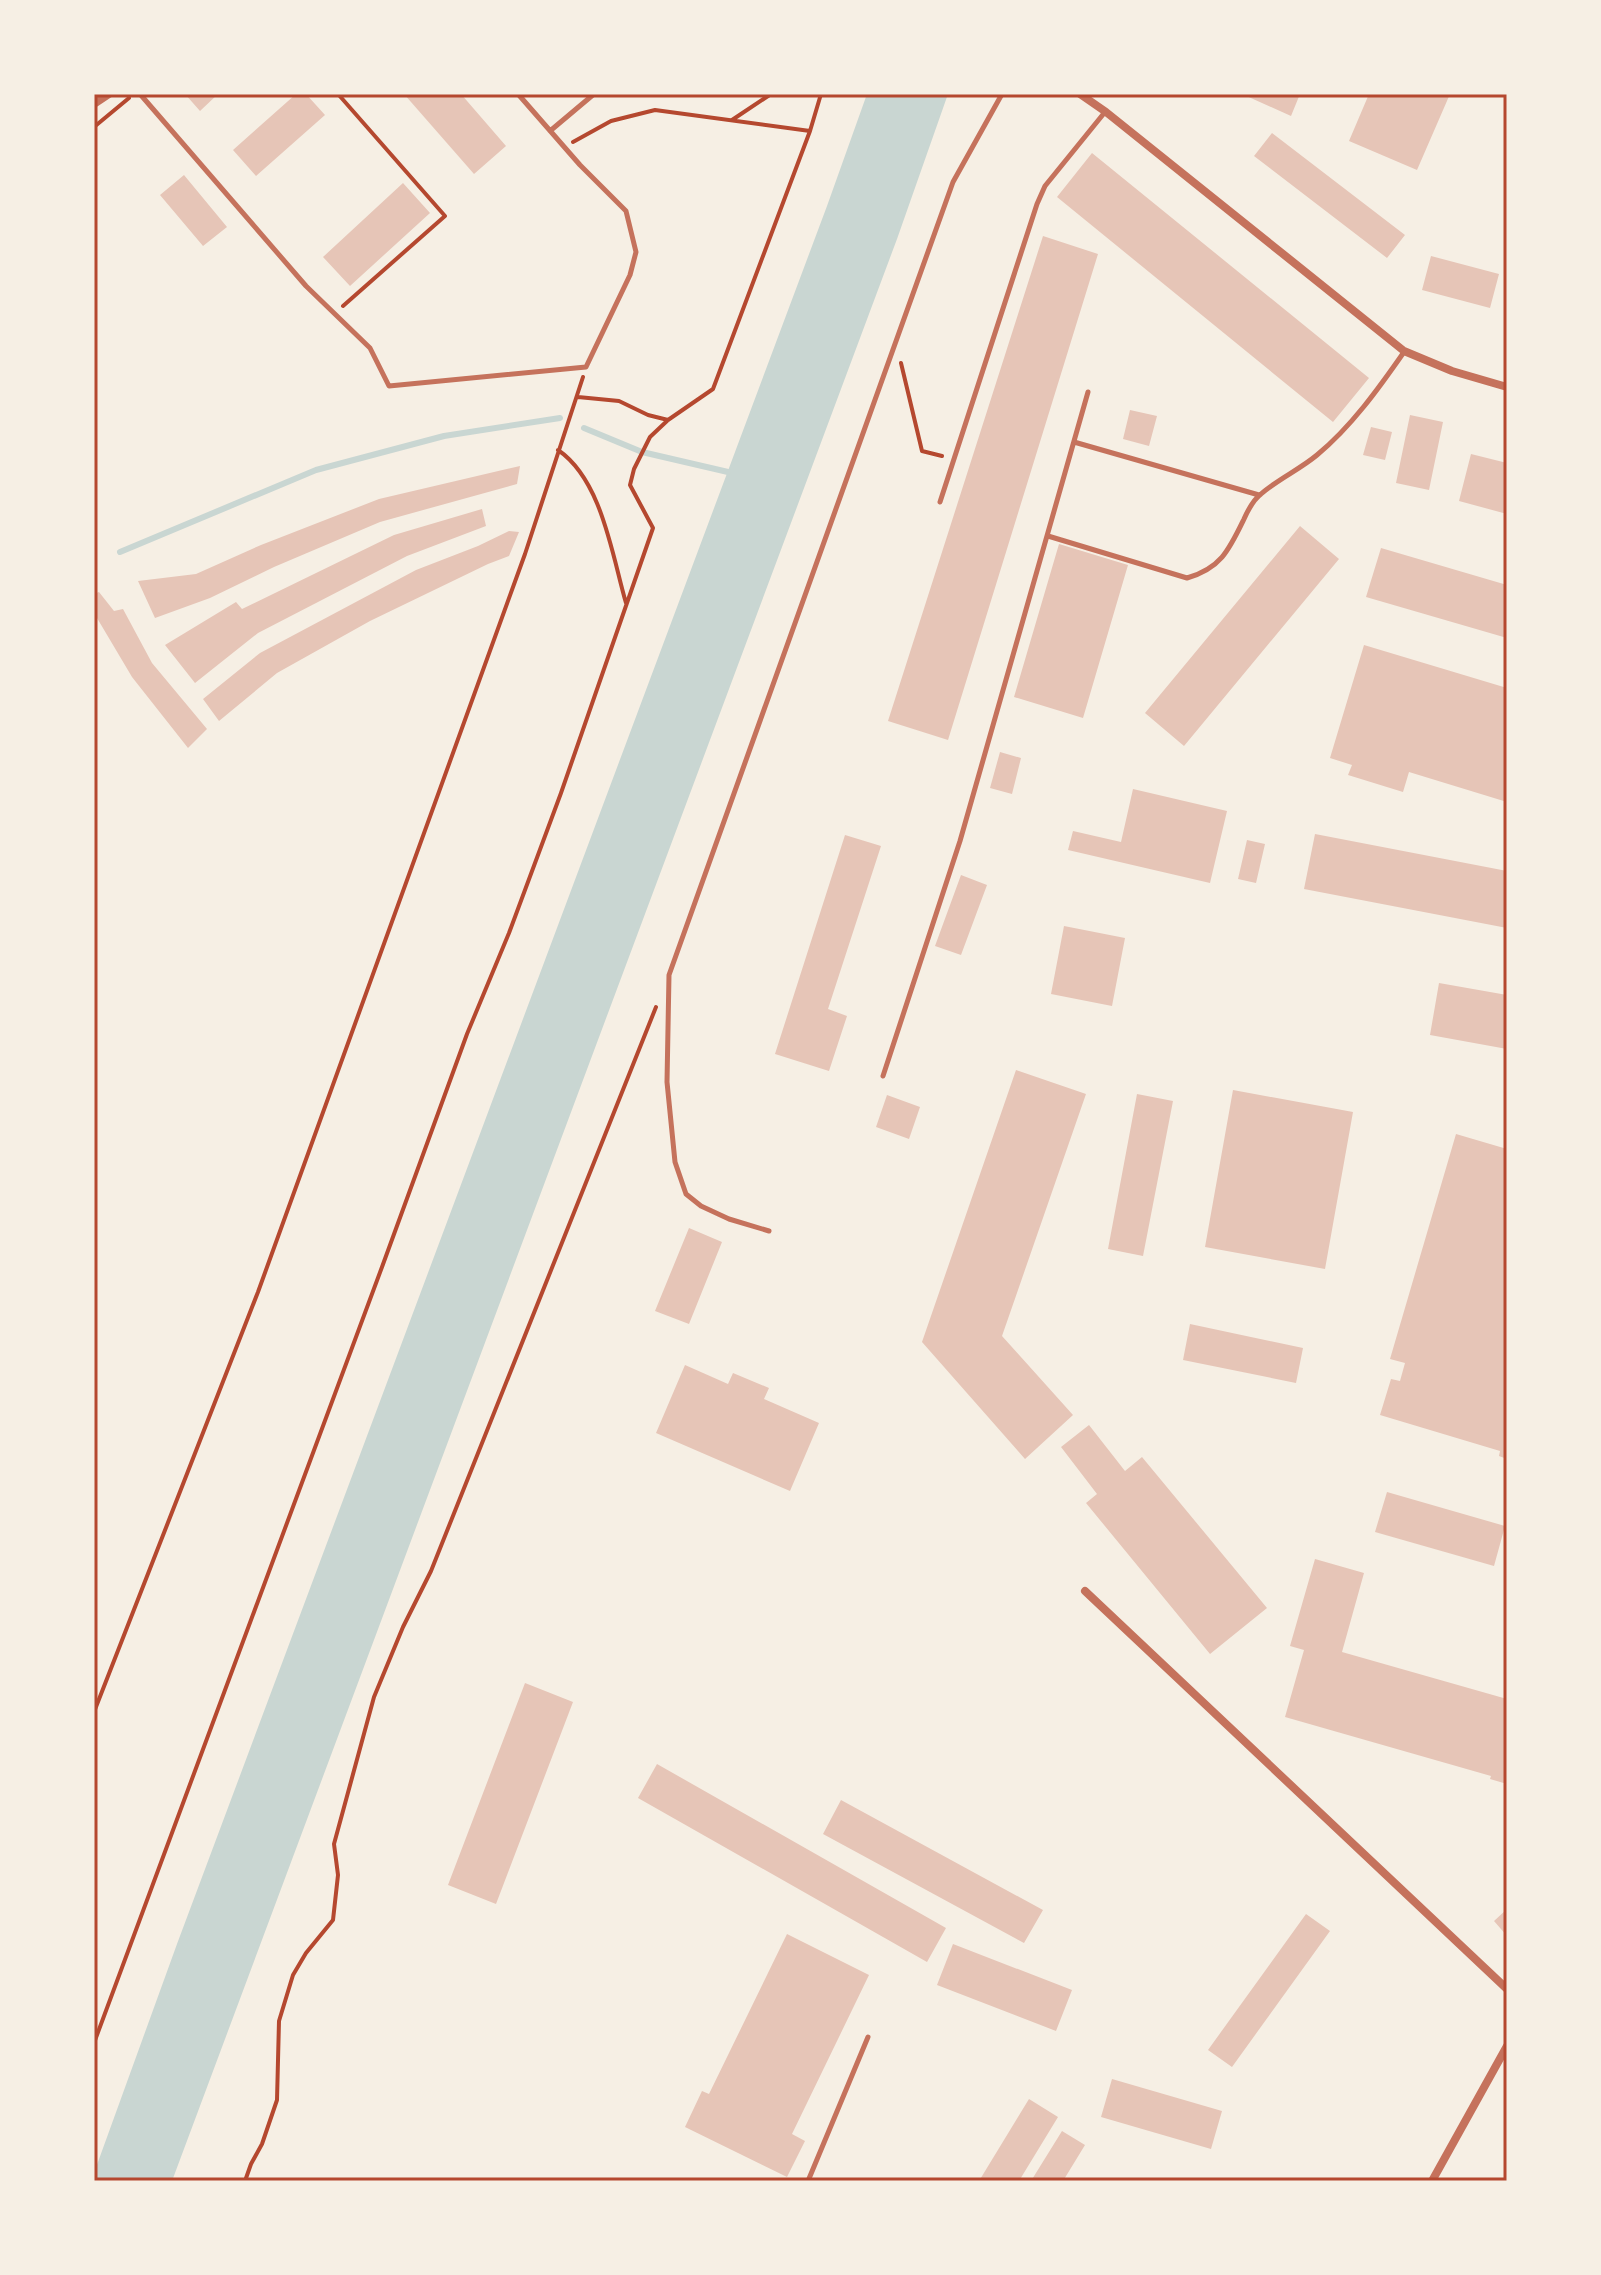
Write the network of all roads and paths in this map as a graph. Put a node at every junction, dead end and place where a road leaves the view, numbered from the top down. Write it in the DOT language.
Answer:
graph roads {
  1 [pos="109,94"];
  2 [pos="137,94"];
  3 [pos="338,94"];
  4 [pos="518,94"];
  5 [pos="594,94"];
  6 [pos="771,94"];
  7 [pos="821,94"];
  8 [pos="1002,94"];
  9 [pos="1080,94"];
  10 [pos="94,104"];
  11 [pos="1106,112"];
  12 [pos="730,121"];
  13 [pos="94,127"];
  14 [pos="550,131"];
  15 [pos="810,131"];
  16 [pos="564,147"];
  17 [pos="335,314"];
  18 [pos="896,341"];
  19 [pos="1404,351"];
  20 [pos="586,367"];
  21 [pos="1507,387"];
  22 [pos="1088,392"];
  23 [pos="578,396"];
  24 [pos="668,420"];
  25 [pos="1074,442"];
  26 [pos="558,450"];
  27 [pos="954,460"];
  28 [pos="1259,495"];
  29 [pos="940,502"];
  30 [pos="1047,536"];
  31 [pos="626,606"];
  32 [pos="657,1004"];
  33 [pos="883,1076"];
  34 [pos="769,1231"];
  35 [pos="1085,1591"];
  36 [pos="94,1712"];
  37 [pos="1507,1989"];
  38 [pos="868,2037"];
  39 [pos="94,2043"];
  40 [pos="1507,2046"];
  41 [pos="245,2181"];
  42 [pos="808,2181"];
  43 [pos="1432,2181"];
  1 -- 10 [label="street"];
  2 -- 13 [label="path"];
  2 -- 17 [label="lane"];
  3 -- 17 [label="path"];
  4 -- 14 [label="lane"];
  5 -- 14 [label="lane"];
  6 -- 12 [label="path"];
  7 -- 15 [label="path"];
  8 -- 18 [label="lane"];
  9 -- 11 [label="street"];
  11 -- 19 [label="street"];
  11 -- 27 [label="lane"];
  12 -- 15 [label="path"];
  12 -- 16 [label="path"];
  14 -- 16 [label="lane"];
  15 -- 24 [label="path"];
  16 -- 20 [label="lane"];
  17 -- 20 [label="lane"];
  18 -- 27 [label="path"];
  18 -- 34 [label="lane"];
  19 -- 21 [label="street"];
  19 -- 28 [label="lane"];
  20 -- 23 [label="path"];
  22 -- 25 [label="lane"];
  23 -- 24 [label="path"];
  23 -- 26 [label="path"];
  24 -- 31 [label="path"];
  25 -- 28 [label="lane"];
  25 -- 30 [label="lane"];
  26 -- 31 [label="path"];
  26 -- 36 [label="path"];
  27 -- 29 [label="lane"];
  28 -- 30 [label="lane"];
  30 -- 33 [label="lane"];
  31 -- 39 [label="path"];
  32 -- 41 [label="path"];
  35 -- 37 [label="street"];
  38 -- 42 [label="lane"];
  40 -- 43 [label="street"];
}
